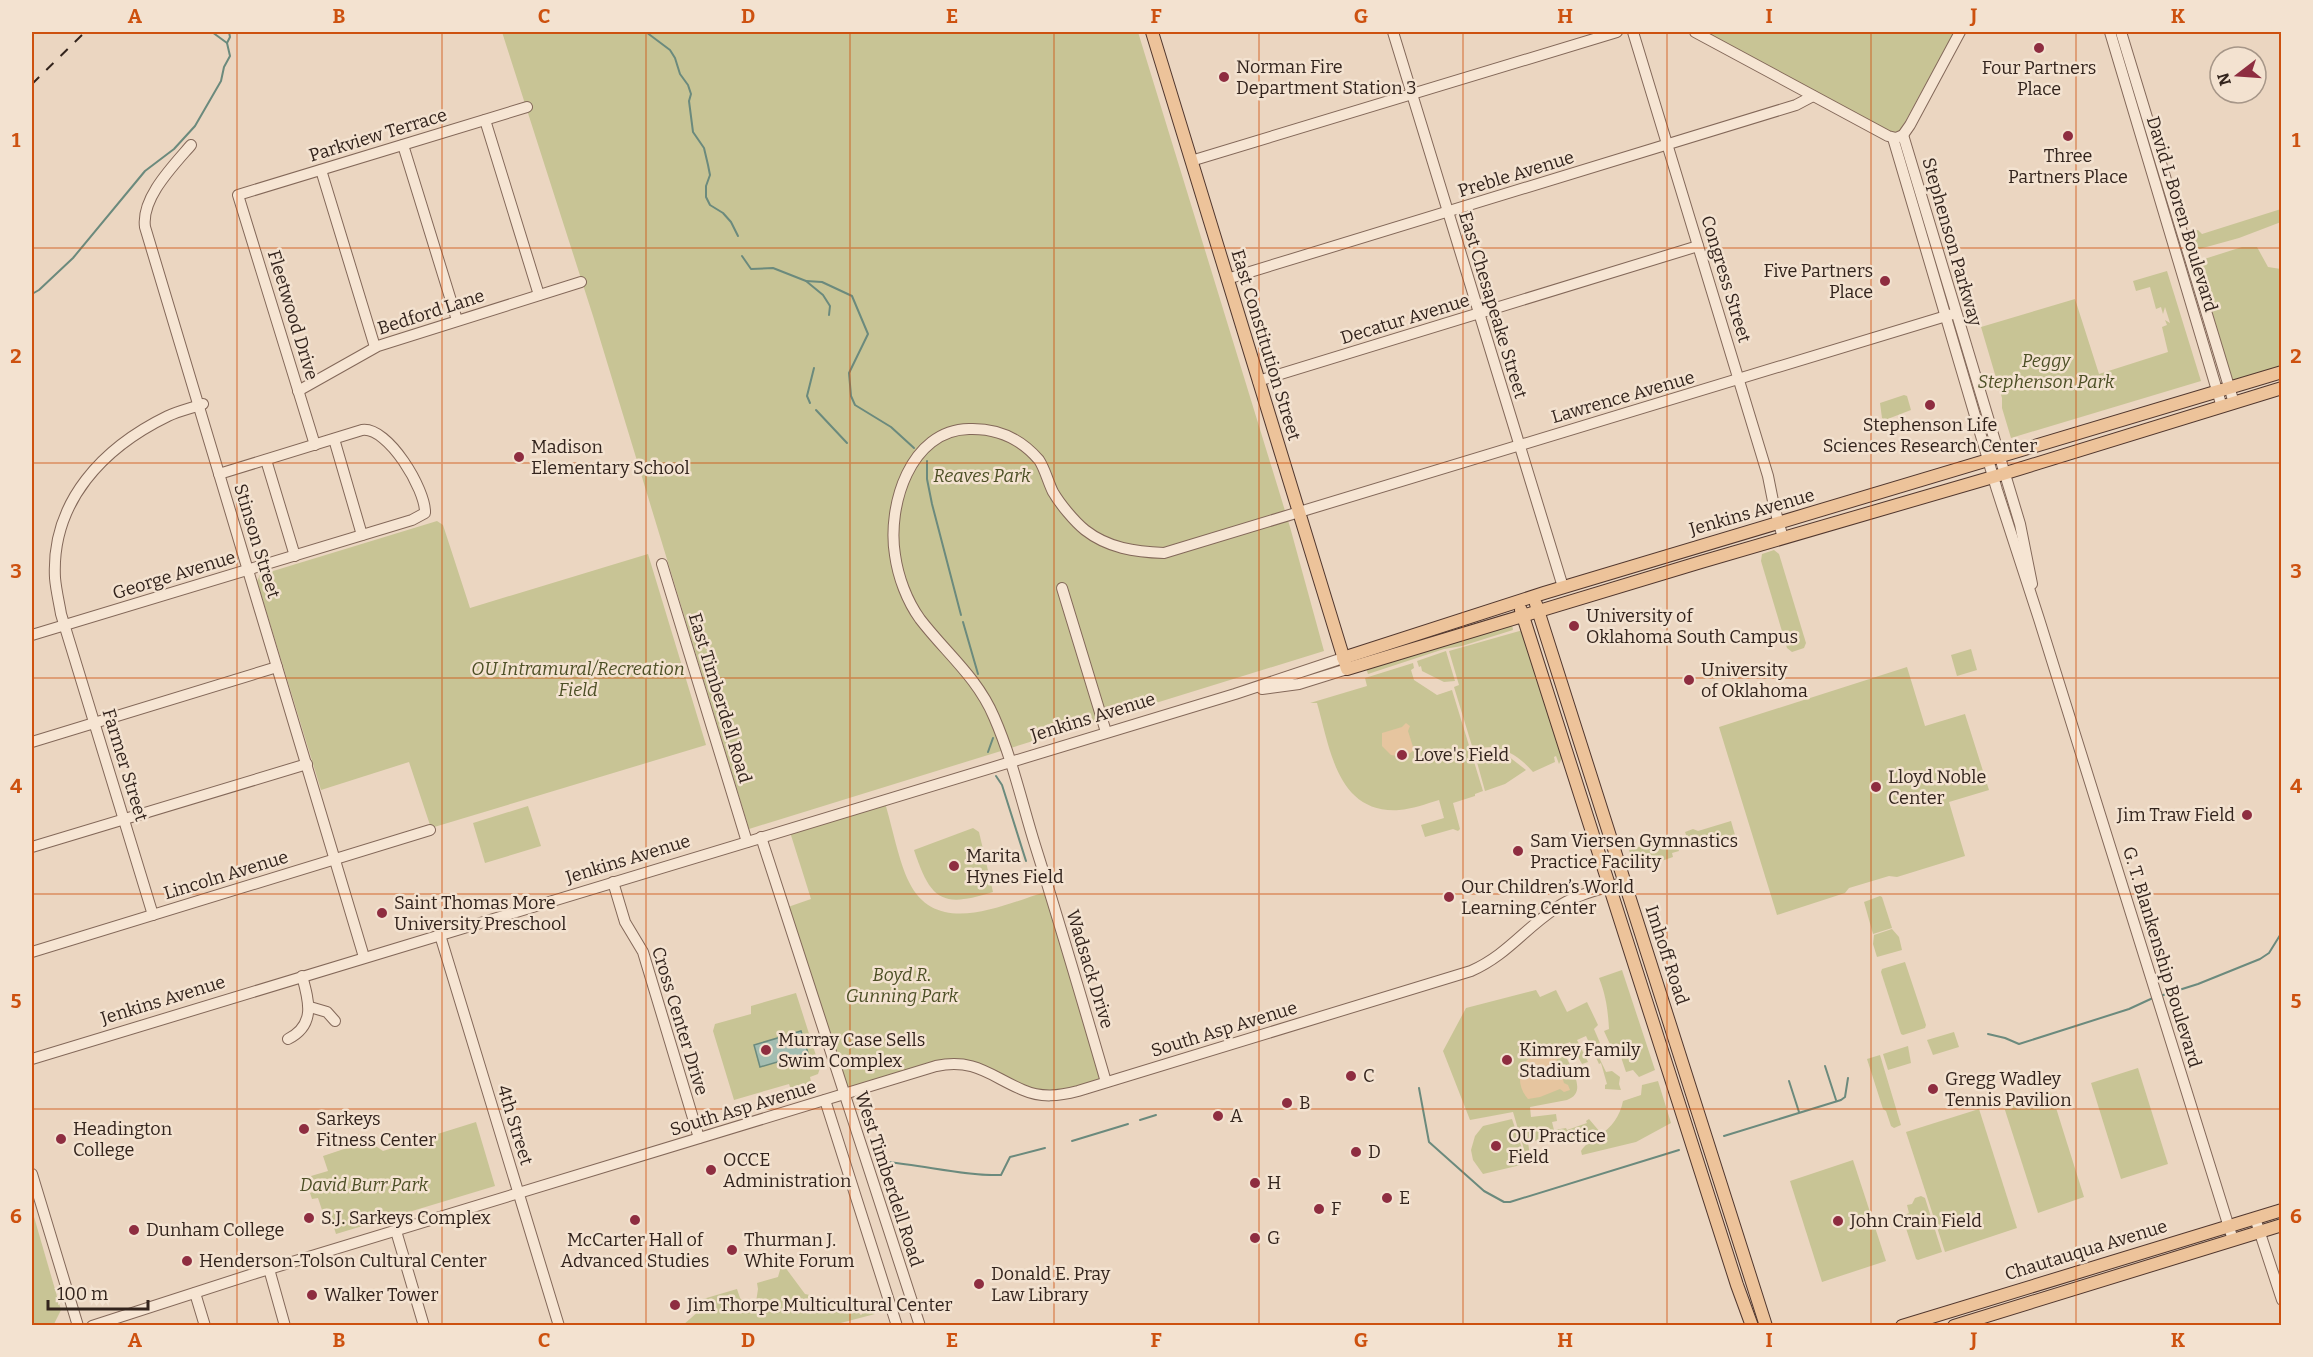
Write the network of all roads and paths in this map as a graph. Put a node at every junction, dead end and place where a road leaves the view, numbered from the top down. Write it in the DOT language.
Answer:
graph roads {
  1 [pos="1152,32"];
  2 [pos="1393,32"];
  3 [pos="1617,32"];
  4 [pos="1633,32"];
  5 [pos="1695,32"];
  6 [pos="1960,32"];
  7 [pos="2110,32"];
  8 [pos="2121,32"];
  9 [pos="1411,94"];
  10 [pos="1813,96"];
  11 [pos="527,107"];
  12 [pos="485,120"];
  13 [pos="1898,136"];
  14 [pos="190,145"];
  15 [pos="402,145"];
  16 [pos="1666,145"];
  17 [pos="1191,161"];
  18 [pos="321,170"];
  19 [pos="238,195"];
  20 [pos="1447,212"];
  21 [pos="1698,246"];
  22 [pos="1227,279"];
  23 [pos="581,282"];
  24 [pos="539,295"];
  25 [pos="1479,314"];
  26 [pos="1951,314"];
  27 [pos="456,320"];
  28 [pos="375,348"];
  29 [pos="2282,372"];
  30 [pos="1739,380"];
  31 [pos="1258,381"];
  32 [pos="2282,388"];
  33 [pos="2223,390"];
  34 [pos="298,391"];
  35 [pos="201,405"];
  36 [pos="2228,405"];
  37 [pos="334,440"];
  38 [pos="315,445"];
  39 [pos="1519,445"];
  40 [pos="1994,459"];
  41 [pos="266,460"];
  42 [pos="219,474"];
  43 [pos="1999,475"];
  44 [pos="1299,513"];
  45 [pos="1778,523"];
  46 [pos="362,535"];
  47 [pos="1783,538"];
  48 [pos="1696,547"];
  49 [pos="295,556"];
  50 [pos="1701,562"];
  51 [pos="1641,563"];
  52 [pos="662,564"];
  53 [pos="248,570"];
  54 [pos="1646,579"];
  55 [pos="1563,587"];
  56 [pos="1062,588"];
  57 [pos="1533,596"];
  58 [pos="1518,601"];
  59 [pos="1538,611"];
  60 [pos="1523,616"];
  61 [pos="64,625"];
  62 [pos="32,635"];
  63 [pos="1345,664"];
  64 [pos="277,667"];
  65 [pos="95,723"];
  66 [pos="1106,732"];
  67 [pos="32,742"];
  68 [pos="1009,761"];
  69 [pos="307,764"];
  70 [pos="124,819"];
  71 [pos="430,830"];
  72 [pos="762,837"];
  73 [pos="747,842"];
  74 [pos="32,847"];
  75 [pos="336,859"];
  76 [pos="613,882"];
  77 [pos="1625,882"];
  78 [pos="1610,886"];
  79 [pos="153,915"];
  80 [pos="440,934"];
  81 [pos="32,952"];
  82 [pos="364,957"];
  83 [pos="302,976"];
  84 [pos="310,1006"];
  85 [pos="335,1020"];
  86 [pos="288,1039"];
  87 [pos="32,1059"];
  88 [pos="1106,1082"];
  89 [pos="843,1094"];
  90 [pos="825,1100"];
  91 [pos="699,1138"];
  92 [pos="32,1174"];
  93 [pos="518,1193"];
  94 [pos="2282,1210"];
  95 [pos="2255,1218"];
  96 [pos="2282,1225"];
  97 [pos="2228,1226"];
  98 [pos="396,1231"];
  99 [pos="2259,1232"];
  100 [pos="2233,1240"];
  101 [pos="268,1269"];
  102 [pos="195,1293"];
  103 [pos="2282,1300"];
  104 [pos="99,1324"];
  105 [pos="78,1326"];
  106 [pos="205,1326"];
  107 [pos="285,1326"];
  108 [pos="424,1326"];
  109 [pos="559,1326"];
  110 [pos="897,1326"];
  111 [pos="920,1326"];
  112 [pos="1752,1326"];
  113 [pos="1766,1326"];
  114 [pos="1902,1326"];
  115 [pos="1954,1326"];
  1 -- 17 [label="main road, East Constitution Street"];
  2 -- 9 [label="street, East Chesapeake Street"];
  3 -- 9 [label="street"];
  4 -- 16 [label="street, Congress Street"];
  5 -- 10 [label="street"];
  6 -- 13 [label="street"];
  7 -- 33 [label="street, David L Boren Boulevard"];
  8 -- 33 [label="street, David L Boren Boulevard"];
  9 -- 17 [label="street"];
  9 -- 20 [label="street, East Chesapeake Street"];
  10 -- 13 [label="street"];
  10 -- 16 [label="street, Preble Avenue"];
  11 -- 12 [label="street, Parkview Terrace"];
  12 -- 15 [label="street, Parkview Terrace"];
  12 -- 24 [label="street"];
  13 -- 26 [label="street, Stephenson Parkway"];
  14 -- 35 [label="street, Stinson Street"];
  15 -- 18 [label="street, Parkview Terrace"];
  15 -- 27 [label="street"];
  16 -- 20 [label="street, Preble Avenue"];
  16 -- 21 [label="street, Congress Street"];
  17 -- 22 [label="main road, East Constitution Street"];
  18 -- 19 [label="street, Parkview Terrace"];
  18 -- 28 [label="street"];
  19 -- 34 [label="street, Fleetwood Drive"];
  20 -- 22 [label="street, Preble Avenue"];
  20 -- 25 [label="street, East Chesapeake Street"];
  21 -- 25 [label="street, Decatur Avenue"];
  21 -- 30 [label="street, Congress Street"];
  22 -- 31 [label="main road, East Constitution Street"];
  23 -- 24 [label="street, Bedford Lane"];
  24 -- 27 [label="street, Bedford Lane"];
  25 -- 31 [label="street, Decatur Avenue"];
  25 -- 39 [label="street, East Chesapeake Street"];
  26 -- 30 [label="street, Lawrence Avenue"];
  26 -- 40 [label="street, Stephenson Parkway"];
  27 -- 28 [label="street, Bedford Lane"];
  28 -- 34 [label="street, Bedford Lane"];
  29 -- 33 [label="main road, Jenkins Avenue"];
  30 -- 39 [label="street, Lawrence Avenue"];
  30 -- 45 [label="street, Congress Street"];
  31 -- 44 [label="main road, East Constitution Street"];
  32 -- 36 [label="main road, Jenkins Avenue"];
  33 -- 36 [label="street, David L Boren Boulevard"];
  33 -- 40 [label="main road, Jenkins Avenue"];
  34 -- 38 [label="street, Fleetwood Drive"];
  35 -- 42 [label="street, Stinson Street"];
  35 -- 61 [label="street, Farmer Street"];
  36 -- 43 [label="main road, Jenkins Avenue"];
  37 -- 38 [label="street"];
  37 -- 46 [label="street"];
  37 -- 46 [label="street, George Avenue"];
  38 -- 41 [label="street"];
  39 -- 44 [label="street, Lawrence Avenue"];
  39 -- 55 [label="street, East Chesapeake Street"];
  40 -- 43 [label="street, G. T. Blankenship Boulevard"];
  40 -- 45 [label="main road, Jenkins Avenue"];
  41 -- 42 [label="street"];
  41 -- 49 [label="street"];
  42 -- 53 [label="street, Stinson Street"];
  43 -- 47 [label="main road, Jenkins Avenue"];
  43 -- 97 [label="street, G. T. Blankenship Boulevard"];
  44 -- 63 [label="main road, East Constitution Street"];
  44 -- 68 [label="street, Wadsack Drive"];
  45 -- 47 [label="street, Congress Street"];
  45 -- 48 [label="main road, Jenkins Avenue"];
  46 -- 49 [label="street, George Avenue"];
  47 -- 50 [label="main road, Jenkins Avenue"];
  48 -- 50 [label="main road"];
  48 -- 51 [label="main road, Jenkins Avenue"];
  49 -- 53 [label="street, George Avenue"];
  50 -- 54 [label="main road, Jenkins Avenue"];
  51 -- 54 [label="main road"];
  51 -- 55 [label="main road, Jenkins Avenue"];
  52 -- 73 [label="street, East Timberdell Road"];
  53 -- 61 [label="street, George Avenue"];
  53 -- 64 [label="street, Stinson Street"];
  54 -- 59 [label="main road, Jenkins Avenue"];
  55 -- 57 [label="main road, Jenkins Avenue"];
  56 -- 66 [label="street"];
  57 -- 58 [label="main road, Jenkins Avenue"];
  57 -- 59 [label="main road, Imhoff Road"];
  58 -- 60 [label="main road, Imhoff Road"];
  58 -- 63 [label="main road, Jenkins Avenue"];
  59 -- 60 [label="main road, Jenkins Avenue"];
  59 -- 77 [label="main road, Imhoff Road"];
  60 -- 63 [label="main road, Jenkins Avenue"];
  60 -- 78 [label="main road, Imhoff Road"];
  61 -- 62 [label="street, George Avenue"];
  61 -- 65 [label="street, Farmer Street"];
  63 -- 66 [label="street, Jenkins Avenue"];
  64 -- 65 [label="street"];
  64 -- 69 [label="street, Stinson Street"];
  65 -- 67 [label="street"];
  65 -- 70 [label="street, Farmer Street"];
  66 -- 68 [label="street, Jenkins Avenue"];
  68 -- 72 [label="street, Jenkins Avenue"];
  68 -- 88 [label="street, Wadsack Drive"];
  69 -- 70 [label="street"];
  69 -- 75 [label="street, Stinson Street"];
  70 -- 74 [label="street"];
  70 -- 79 [label="street, Farmer Street"];
  71 -- 75 [label="street, Lincoln Avenue"];
  72 -- 73 [label="street, Jenkins Avenue"];
  72 -- 89 [label="street, West Timberdell Road"];
  73 -- 76 [label="street, Jenkins Avenue"];
  75 -- 79 [label="street, Lincoln Avenue"];
  75 -- 82 [label="street, Stinson Street"];
  76 -- 80 [label="street, Jenkins Avenue"];
  76 -- 91 [label="street, Cross Center Drive"];
  77 -- 78 [label="street, South Asp Avenue"];
  77 -- 113 [label="main road, Imhoff Road"];
  78 -- 88 [label="street, South Asp Avenue"];
  78 -- 112 [label="main road, Imhoff Road"];
  79 -- 81 [label="street, Lincoln Avenue"];
  80 -- 82 [label="street, Jenkins Avenue"];
  80 -- 93 [label="street, 4th Street"];
  82 -- 83 [label="street, Jenkins Avenue"];
  83 -- 84 [label="street"];
  83 -- 87 [label="street, Jenkins Avenue"];
  84 -- 85 [label="street"];
  84 -- 86 [label="street"];
  88 -- 89 [label="street, South Asp Avenue"];
  89 -- 90 [label="street, South Asp Avenue"];
  89 -- 111 [label="street, West Timberdell Road"];
  90 -- 91 [label="street, South Asp Avenue"];
  90 -- 110 [label="street"];
  91 -- 93 [label="street, South Asp Avenue"];
  92 -- 105 [label="street"];
  93 -- 98 [label="street, South Asp Avenue"];
  93 -- 109 [label="street, 4th Street"];
  94 -- 95 [label="main road, Chautauqua Avenue"];
  95 -- 97 [label="main road, Chautauqua Avenue"];
  95 -- 99 [label="street"];
  96 -- 99 [label="main road, Chautauqua Avenue"];
  97 -- 100 [label="street, G. T. Blankenship Boulevard"];
  97 -- 114 [label="main road, Chautauqua Avenue"];
  98 -- 101 [label="street, South Asp Avenue"];
  98 -- 108 [label="street"];
  99 -- 100 [label="main road, Chautauqua Avenue"];
  99 -- 103 [label="street"];
  100 -- 115 [label="main road, Chautauqua Avenue"];
  101 -- 102 [label="street, South Asp Avenue"];
  101 -- 107 [label="street"];
  102 -- 104 [label="street, South Asp Avenue"];
  102 -- 106 [label="street"];
}
